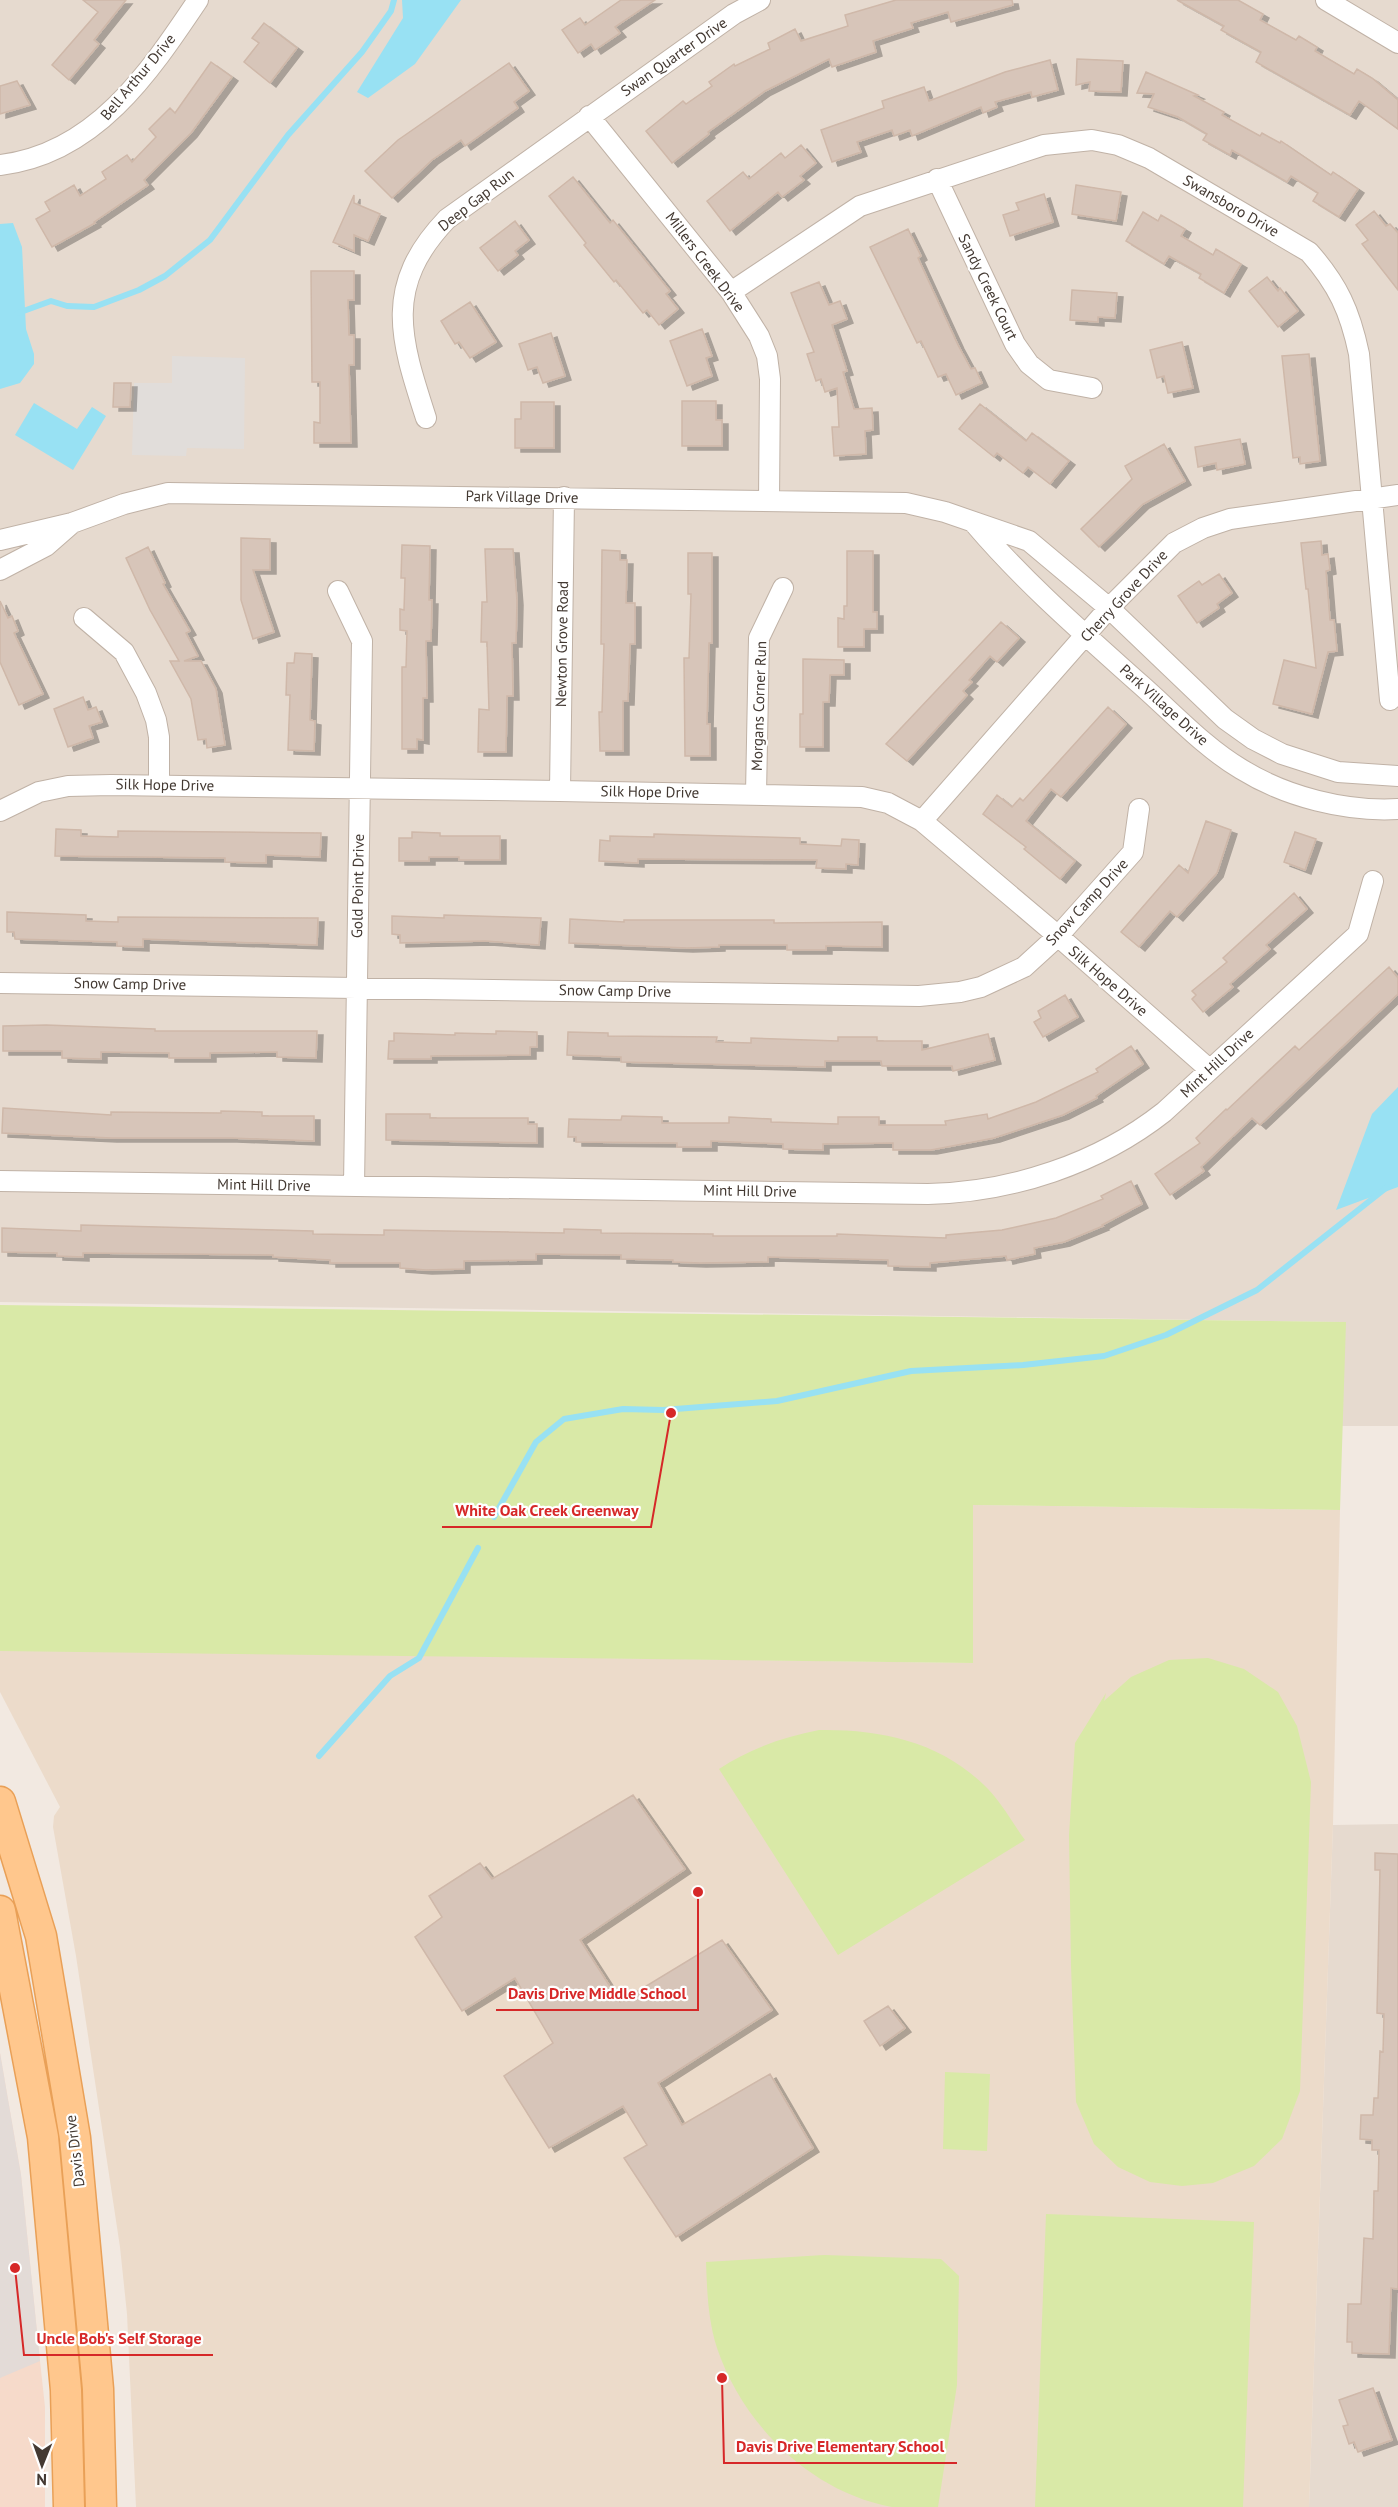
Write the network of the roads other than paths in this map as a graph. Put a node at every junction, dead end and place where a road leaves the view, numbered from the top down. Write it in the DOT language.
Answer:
graph roads {
  1 [pos="198,0"];
  2 [pos="760,0"];
  3 [pos="1326,0"];
  4 [pos="1398,43"];
  5 [pos="589,116"];
  6 [pos="0,165"];
  7 [pos="937,179"];
  8 [pos="731,292"];
  9 [pos="1092,388"];
  10 [pos="426,417"];
  11 [pos="1398,495"];
  12 [pos="564,497"];
  13 [pos="1371,498"];
  14 [pos="769,501"];
  15 [pos="72,523"];
  16 [pos="974,523"];
  17 [pos="0,540"];
  18 [pos="0,570"];
  19 [pos="783,588"];
  20 [pos="338,591"];
  21 [pos="1109,608"];
  22 [pos="84,618"];
  23 [pos="1086,636"];
  24 [pos="1390,700"];
  25 [pos="1398,776"];
  26 [pos="159,785"];
  27 [pos="360,788"];
  28 [pos="560,790"];
  29 [pos="756,794"];
  30 [pos="1398,808"];
  31 [pos="1139,810"];
  32 [pos="0,811"];
  33 [pos="922,821"];
  34 [pos="1373,881"];
  35 [pos="1058,936"];
  36 [pos="0,983"];
  37 [pos="356,987"];
  38 [pos="1209,1069"];
  39 [pos="0,1181"];
  40 [pos="354,1186"];
  41 [pos="0,1802"];
  42 [pos="0,1911"];
  43 [pos="69,2507"];
  44 [pos="101,2507"];
  1 -- 6 [label="street, Bell Arthur Drive"];
  2 -- 5 [label="street, Swan Quarter Drive"];
  3 -- 4 [label="street"];
  5 -- 8 [label="street, Millers Creek Drive"];
  5 -- 10 [label="street, Deep Gap Run"];
  7 -- 8 [label="street, Swansboro Drive"];
  7 -- 9 [label="street, Sandy Creek Court"];
  7 -- 13 [label="street, Swansboro Drive"];
  8 -- 14 [label="street, Millers Creek Drive"];
  11 -- 13 [label="street, Cherry Grove Drive"];
  12 -- 14 [label="street, Park Village Drive"];
  12 -- 15 [label="street, Park Village Drive"];
  12 -- 28 [label="street, Newton Grove Road"];
  13 -- 21 [label="street, Cherry Grove Drive"];
  13 -- 24 [label="street, Swansboro Drive"];
  14 -- 16 [label="street, Park Village Drive"];
  15 -- 17 [label="street, Park Village Drive"];
  15 -- 18 [label="street, Park Village Drive"];
  16 -- 21 [label="street, Park Village Drive"];
  16 -- 23 [label="street, Park Village Drive"];
  19 -- 29 [label="street, Morgans Corner Run"];
  20 -- 27 [label="street, Gold Point Drive"];
  21 -- 23 [label="street, Cherry Grove Drive"];
  21 -- 25 [label="street, Park Village Drive"];
  22 -- 26 [label="street"];
  23 -- 30 [label="street, Park Village Drive"];
  23 -- 33 [label="street, Cherry Grove Drive"];
  26 -- 27 [label="street, Silk Hope Drive"];
  26 -- 32 [label="street, Silk Hope Drive"];
  27 -- 28 [label="street, Silk Hope Drive"];
  27 -- 37 [label="street, Gold Point Drive"];
  28 -- 29 [label="street, Silk Hope Drive"];
  29 -- 33 [label="street, Silk Hope Drive"];
  31 -- 35 [label="street, Snow Camp Drive"];
  33 -- 35 [label="street, Silk Hope Drive"];
  34 -- 38 [label="street, Mint Hill Drive"];
  35 -- 37 [label="street, Snow Camp Drive"];
  35 -- 38 [label="street, Silk Hope Drive"];
  36 -- 37 [label="street, Snow Camp Drive"];
  37 -- 40 [label="street, Gold Point Drive"];
  38 -- 40 [label="street, Mint Hill Drive"];
  39 -- 40 [label="street, Mint Hill Drive"];
  41 -- 44 [label="main road, Davis Drive"];
  42 -- 43 [label="main road, Davis Drive"];
}
